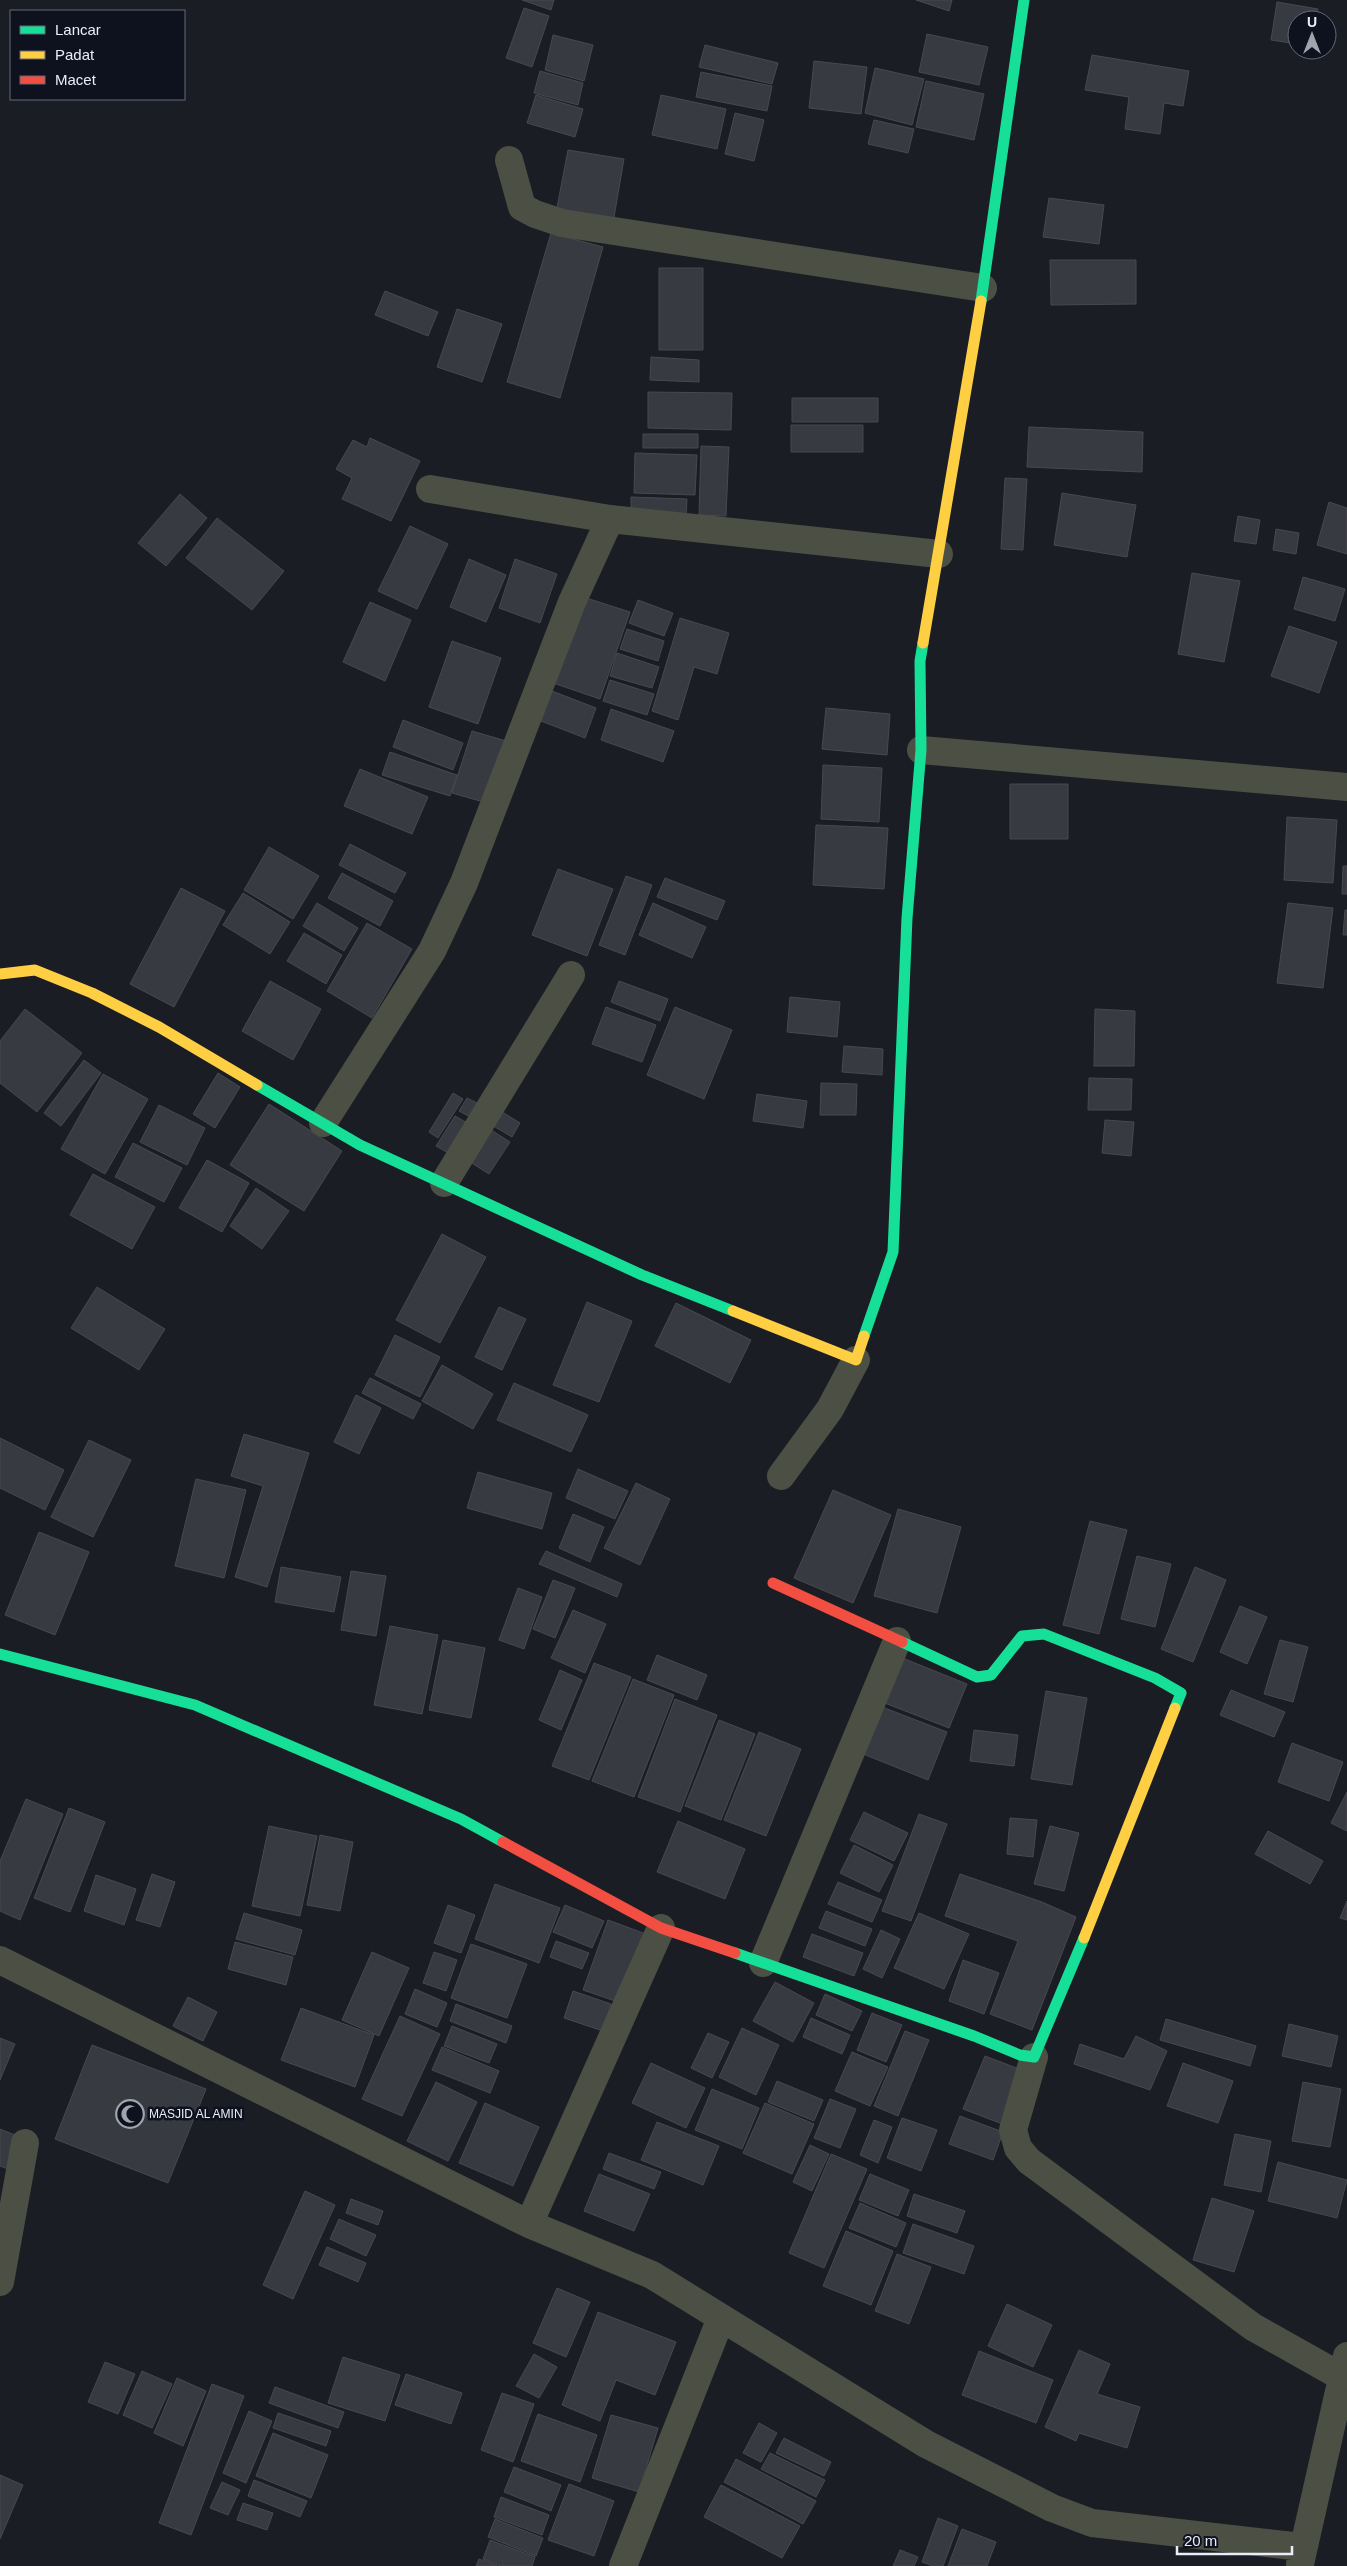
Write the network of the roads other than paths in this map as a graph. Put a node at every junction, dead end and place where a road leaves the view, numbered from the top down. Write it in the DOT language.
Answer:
graph roads {
  1 [pos="1024,0"];
  2 [pos="509,160"];
  3 [pos="983,288"];
  4 [pos="430,489"];
  5 [pos="610,519"];
  6 [pos="939,554"];
  7 [pos="921,750"];
  8 [pos="1347,787"];
  9 [pos="0,974"];
  10 [pos="571,975"];
  11 [pos="323,1123"];
  12 [pos="444,1183"];
  13 [pos="856,1360"];
  14 [pos="781,1476"];
  15 [pos="773,1583"];
  16 [pos="897,1641"];
  17 [pos="0,1654"];
  18 [pos="661,1928"];
  19 [pos="0,1960"];
  20 [pos="763,1963"];
  21 [pos="1034,2057"];
  22 [pos="25,2143"];
  23 [pos="529,2224"];
  24 [pos="0,2282"];
  25 [pos="721,2318"];
  26 [pos="1345,2367"];
  27 [pos="1301,2557"];
  28 [pos="623,2566"];
  1 -- 3 [label="street"];
  2 -- 3 [label="street"];
  3 -- 6 [label="street"];
  4 -- 5 [label="street"];
  5 -- 6 [label="street"];
  5 -- 11 [label="street"];
  6 -- 7 [label="street"];
  7 -- 8 [label="street"];
  7 -- 13 [label="street"];
  9 -- 11 [label="street"];
  10 -- 12 [label="street"];
  11 -- 12 [label="street"];
  12 -- 13 [label="street"];
  13 -- 14 [label="street"];
  15 -- 16 [label="street"];
  16 -- 20 [label="street"];
  16 -- 21 [label="street"];
  17 -- 18 [label="street"];
  18 -- 20 [label="street"];
  18 -- 23 [label="street"];
  19 -- 23 [label="street"];
  20 -- 21 [label="street"];
  21 -- 26 [label="street"];
  22 -- 24 [label="street"];
  23 -- 25 [label="street"];
  25 -- 27 [label="street"];
  25 -- 28 [label="street"];
  26 -- 27 [label="street"];
}
